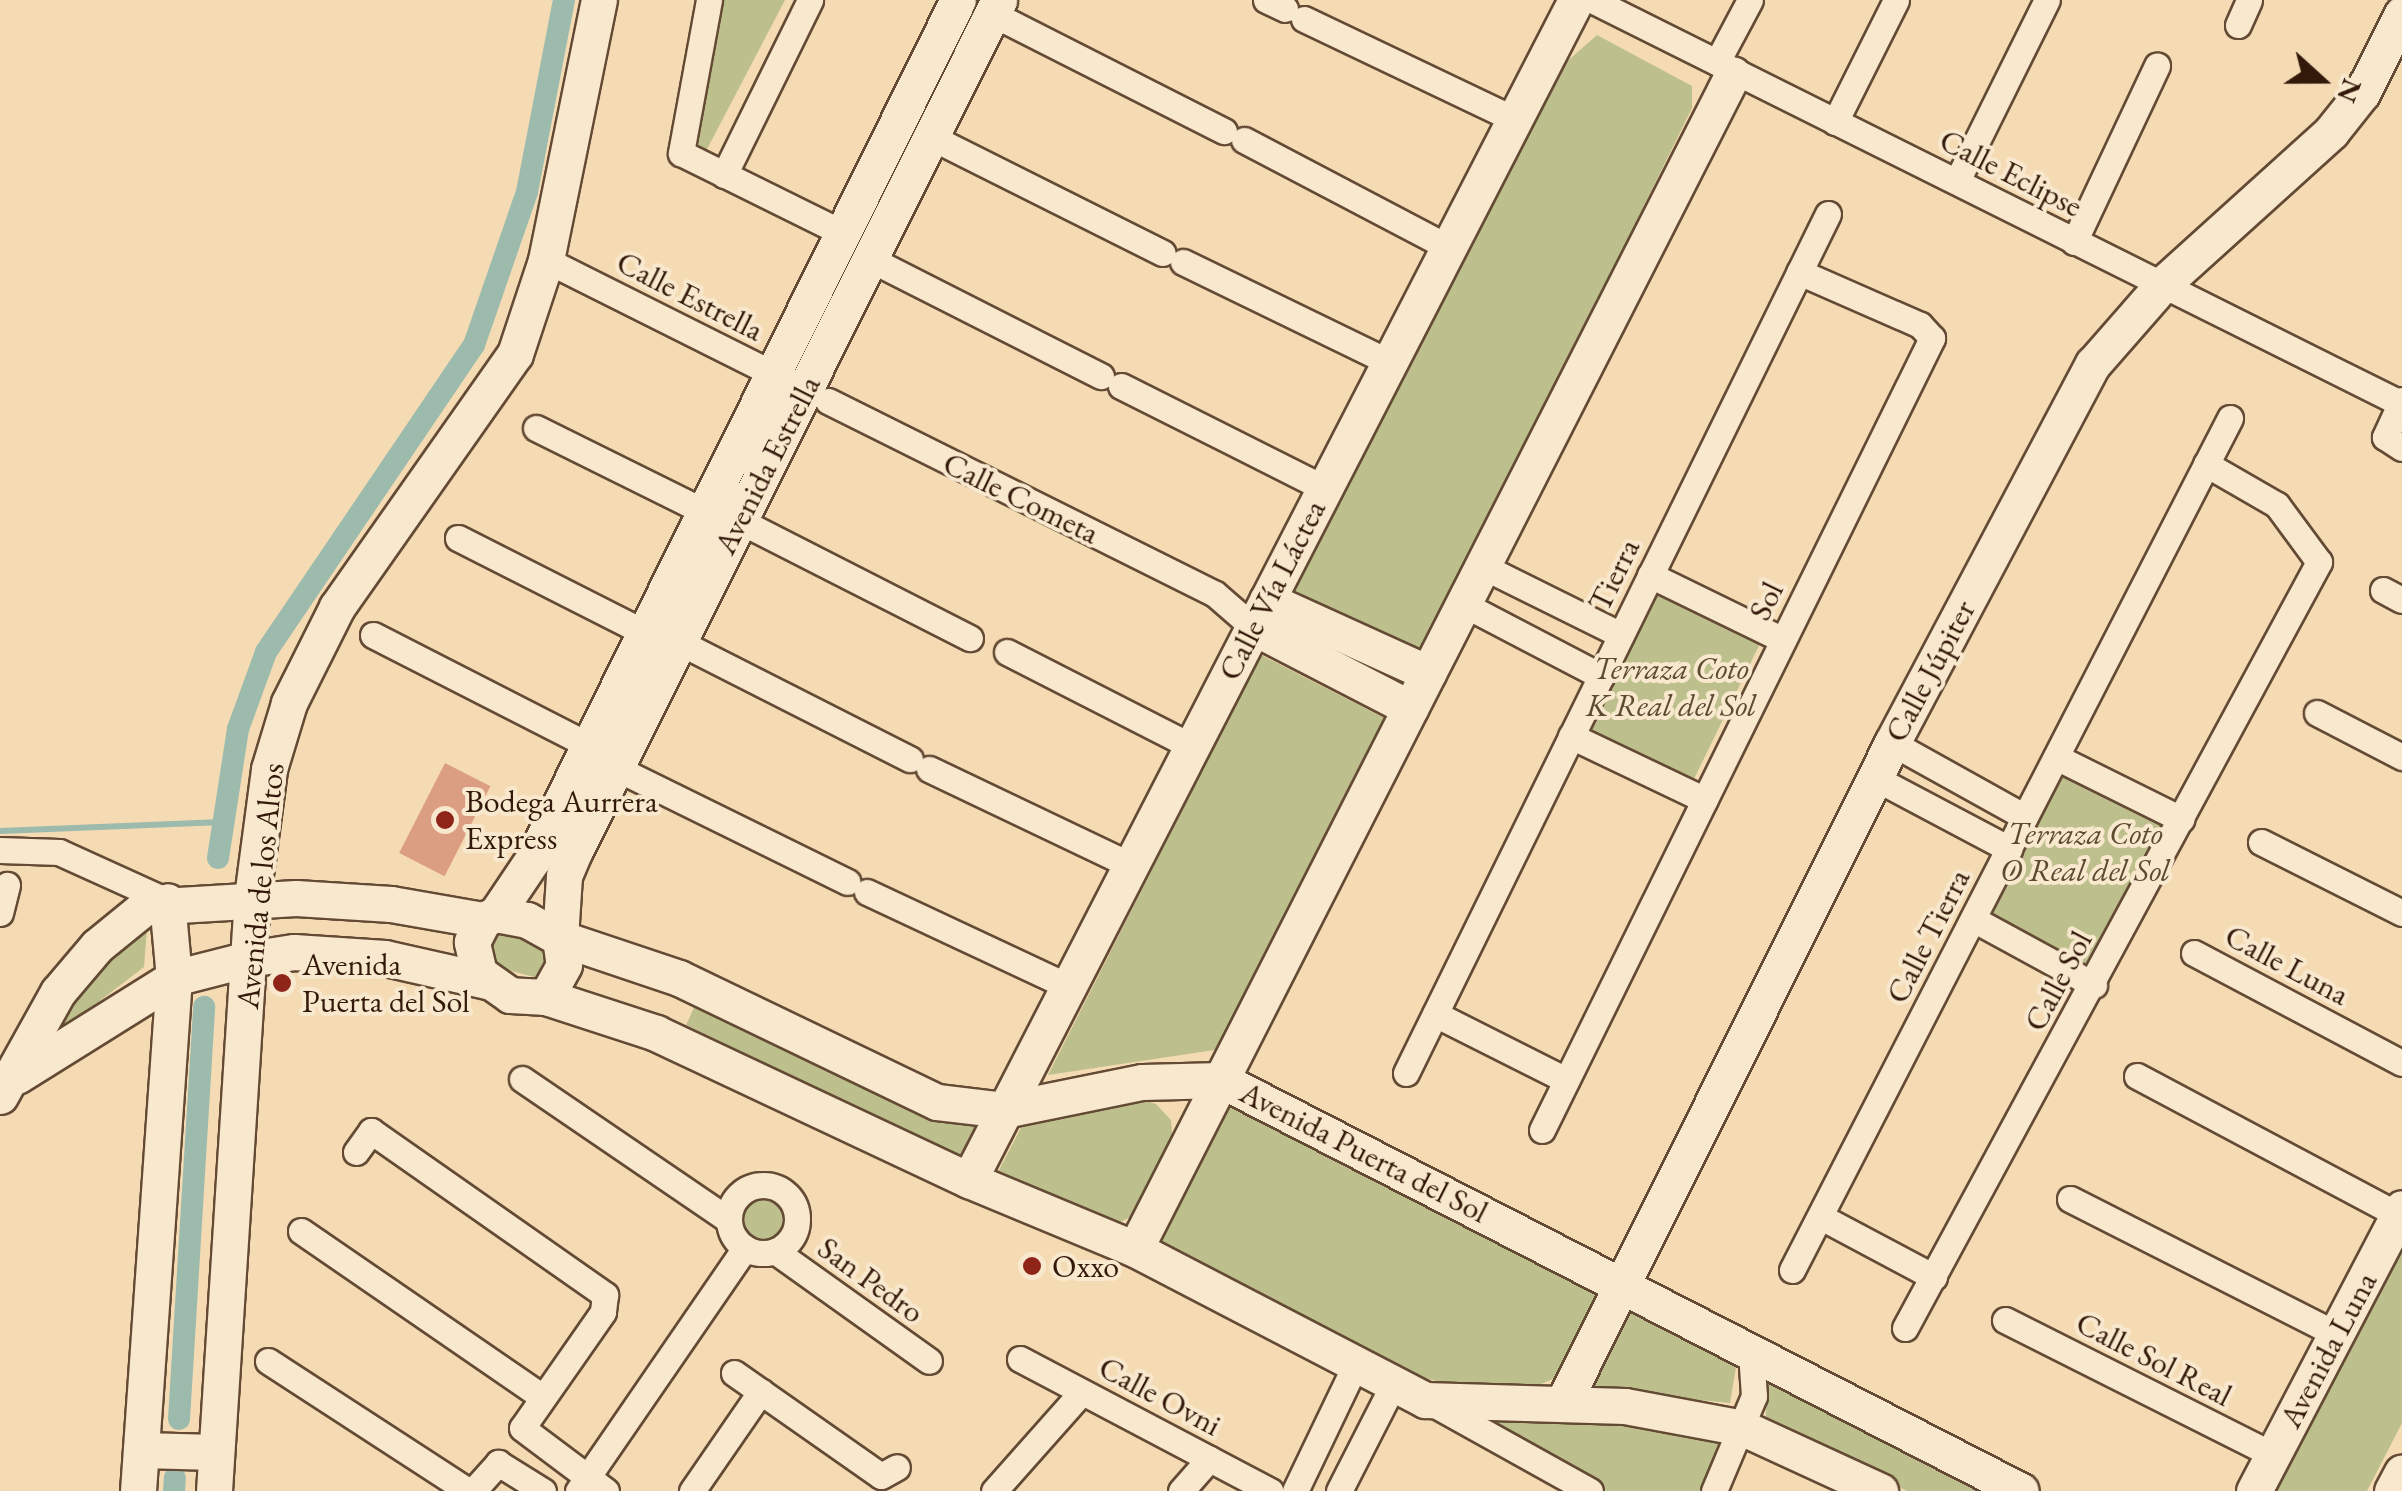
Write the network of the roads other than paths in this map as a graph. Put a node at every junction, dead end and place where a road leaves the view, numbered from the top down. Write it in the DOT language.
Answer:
graph roads {
  1 [pos="599,0"];
  2 [pos="708,0"];
  3 [pos="810,0"];
  4 [pos="958,0"];
  5 [pos="1750,0"];
  6 [pos="1896,0"];
  7 [pos="2047,0"];
  8 [pos="2249,0"];
  9 [pos="1593,1"];
  10 [pos="996,7"];
  11 [pos="1285,9"];
  12 [pos="2402,14"];
  13 [pos="2238,25"];
  14 [pos="2157,66"];
  15 [pos="1725,68"];
  16 [pos="1514,119"];
  17 [pos="1835,122"];
  18 [pos="931,138"];
  19 [pos="724,175"];
  20 [pos="1957,180"];
  21 [pos="1828,214"];
  22 [pos="843,234"];
  23 [pos="2074,242"];
  24 [pos="1448,247"];
  25 [pos="870,259"];
  26 [pos="546,260"];
  27 [pos="1800,272"];
  28 [pos="2163,284"];
  29 [pos="1390,362"];
  30 [pos="772,373"];
  31 [pos="816,396"];
  32 [pos="2401,401"];
  33 [pos="2230,418"];
  34 [pos="536,428"];
  35 [pos="2402,448"];
  36 [pos="2206,464"];
  37 [pos="1324,488"];
  38 [pos="703,511"];
  39 [pos="740,521"];
  40 [pos="458,538"];
  41 [pos="1482,566"];
  42 [pos="1650,576"];
  43 [pos="1463,604"];
  44 [pos="1260,613"];
  45 [pos="645,633"];
  46 [pos="373,635"];
  47 [pos="1621,636"];
  48 [pos="970,638"];
  49 [pos="1783,640"];
  50 [pos="679,642"];
  51 [pos="1006,652"];
  52 [pos="1428,673"];
  53 [pos="1601,676"];
  54 [pos="1410,708"];
  55 [pos="2317,712"];
  56 [pos="1571,736"];
  57 [pos="1892,744"];
  58 [pos="588,745"];
  59 [pos="1192,746"];
  60 [pos="2056,756"];
  61 [pos="2402,756"];
  62 [pos="616,768"];
  63 [pos="1875,778"];
  64 [pos="1704,800"];
  65 [pos="2025,817"];
  66 [pos="2181,818"];
  67 [pos="2261,842"];
  68 [pos="0,850"];
  69 [pos="2009,850"];
  70 [pos="1130,866"];
  71 [pos="7,885"];
  72 [pos="252,897"];
  73 [pos="167,901"];
  74 [pos="0,913"];
  75 [pos="2402,914"];
  76 [pos="490,918"];
  77 [pos="1973,919"];
  78 [pos="560,938"];
  79 [pos="2194,953"];
  80 [pos="248,959"];
  81 [pos="174,978"];
  82 [pos="487,981"];
  83 [pos="2094,985"];
  84 [pos="1068,986"];
  85 [pos="546,997"];
  86 [pos="1435,1014"];
  87 [pos="2402,1064"];
  88 [pos="1406,1073"];
  89 [pos="2137,1076"];
  90 [pos="522,1079"];
  91 [pos="1221,1080"];
  92 [pos="1566,1080"];
  93 [pos="1142,1082"];
  94 [pos="6,1088"];
  95 [pos="1004,1110"];
  96 [pos="1542,1130"];
  97 [pos="1193,1135"];
  98 [pos="356,1152"];
  99 [pos="968,1180"];
  100 [pos="2070,1199"];
  101 [pos="2400,1212"];
  102 [pos="1820,1216"];
  103 [pos="729,1220"];
  104 [pos="301,1231"];
  105 [pos="745,1248"];
  106 [pos="1135,1249"];
  107 [pos="775,1250"];
  108 [pos="1792,1270"];
  109 [pos="1934,1276"];
  110 [pos="1625,1284"];
  111 [pos="2006,1320"];
  112 [pos="1906,1328"];
  113 [pos="2336,1334"];
  114 [pos="1751,1352"];
  115 [pos="1020,1359"];
  116 [pos="268,1361"];
  117 [pos="929,1361"];
  118 [pos="1355,1366"];
  119 [pos="734,1373"];
  120 [pos="1393,1385"];
  121 [pos="761,1391"];
  122 [pos="1082,1392"];
  123 [pos="541,1396"];
  124 [pos="1426,1400"];
  125 [pos="1564,1403"];
  126 [pos="1744,1428"];
  127 [pos="142,1450"];
  128 [pos="216,1452"];
  129 [pos="2273,1455"];
  130 [pos="1209,1459"];
  131 [pos="897,1467"];
  132 [pos="2402,1472"];
  133 [pos="590,1487"];
  134 [pos="138,1491"];
  135 [pos="214,1491"];
  136 [pos="470,1491"];
  137 [pos="544,1491"];
  138 [pos="692,1491"];
  139 [pos="994,1491"];
  140 [pos="1181,1491"];
  141 [pos="1270,1491"];
  142 [pos="1295,1491"];
  143 [pos="1340,1491"];
  144 [pos="1590,1491"];
  145 [pos="1714,1491"];
  146 [pos="1880,1491"];
  147 [pos="2022,1491"];
  148 [pos="2254,1491"];
  149 [pos="2392,1491"];
  1 -- 26 [label="street, Avenida de los Altos"];
  2 -- 19 [label="street"];
  3 -- 19 [label="street"];
  4 -- 22 [label="street, Avenida Estrella"];
  5 -- 15 [label="street"];
  6 -- 17 [label="street"];
  7 -- 20 [label="street"];
  8 -- 13 [label="street"];
  9 -- 15 [label="street, Calle Eclipse"];
  9 -- 16 [label="street, Calle Vía Láctea"];
  10 -- 18 [label="street, Avenida Estrella"];
  10 -- 24 [label="street"];
  11 -- 16 [label="street"];
  12 -- 28 [label="street, Calle Júpiter"];
  14 -- 23 [label="street"];
  15 -- 17 [label="street, Calle Eclipse"];
  15 -- 41 [label="street"];
  16 -- 24 [label="street, Calle Vía Láctea"];
  17 -- 20 [label="street, Calle Eclipse"];
  18 -- 25 [label="street, Avenida Estrella"];
  18 -- 29 [label="street"];
  19 -- 22 [label="street"];
  20 -- 23 [label="street, Calle Eclipse"];
  21 -- 27 [label="street, Tierra"];
  22 -- 30 [label="street, Avenida Estrella"];
  23 -- 28 [label="street, Calle Eclipse"];
  24 -- 29 [label="street, Calle Vía Láctea"];
  25 -- 31 [label="street, Avenida Estrella"];
  25 -- 37 [label="street"];
  26 -- 30 [label="street, Calle Estrella"];
  26 -- 72 [label="street, Avenida de los Altos"];
  27 -- 42 [label="street, Tierra"];
  27 -- 49 [label="street, Sol"];
  28 -- 32 [label="street, Calle Eclipse"];
  28 -- 57 [label="street, Calle Júpiter"];
  29 -- 37 [label="street, Calle Vía Láctea"];
  30 -- 31 [label="street, Calle Estrella"];
  30 -- 38 [label="street, Avenida Estrella"];
  31 -- 39 [label="street, Avenida Estrella"];
  31 -- 44 [label="street, Calle Cometa"];
  32 -- 35 [label="street, Calle Eclipse"];
  33 -- 36 [label="street, Calle Tierra"];
  34 -- 38 [label="street"];
  36 -- 60 [label="street, Calle Tierra"];
  36 -- 66 [label="street, Calle Sol"];
  37 -- 44 [label="street, Calle Vía Láctea"];
  38 -- 45 [label="street, Avenida Estrella"];
  39 -- 48 [label="street"];
  39 -- 50 [label="street, Avenida Estrella"];
  40 -- 45 [label="street"];
  41 -- 43 [label="street"];
  41 -- 47 [label="street"];
  42 -- 47 [label="street, Tierra"];
  42 -- 49 [label="street"];
  43 -- 52 [label="street"];
  43 -- 53 [label="street"];
  44 -- 52 [label="street, Calle Cometa"];
  44 -- 54 [label="street, Calle Cometa"];
  44 -- 59 [label="street, Calle Vía Láctea"];
  45 -- 58 [label="street, Avenida Estrella"];
  46 -- 58 [label="street"];
  47 -- 53 [label="street, Tierra"];
  49 -- 64 [label="street, Sol"];
  50 -- 62 [label="street, Avenida Estrella"];
  50 -- 70 [label="street"];
  51 -- 59 [label="street"];
  52 -- 54 [label="street"];
  53 -- 56 [label="street, Tierra"];
  54 -- 91 [label="street"];
  55 -- 61 [label="street"];
  56 -- 64 [label="street"];
  56 -- 86 [label="street, Tierra"];
  57 -- 63 [label="street, Calle Júpiter"];
  57 -- 65 [label="street"];
  58 -- 76 [label="street, Avenida Estrella"];
  59 -- 70 [label="street, Calle Vía Láctea"];
  60 -- 65 [label="street, Calle Tierra"];
  60 -- 66 [label="street"];
  62 -- 78 [label="street, Avenida Estrella"];
  62 -- 84 [label="street"];
  63 -- 69 [label="street"];
  63 -- 110 [label="street, Calle Júpiter"];
  64 -- 92 [label="street, Sol"];
  65 -- 69 [label="street, Calle Tierra"];
  66 -- 83 [label="street, Calle Sol"];
  67 -- 75 [label="street"];
  68 -- 73 [label="street"];
  69 -- 77 [label="street, Calle Tierra"];
  70 -- 84 [label="street, Calle Vía Láctea"];
  71 -- 74 [label="street"];
  72 -- 73 [label="street"];
  72 -- 76 [label="street"];
  72 -- 80 [label="street, Avenida de los Altos"];
  73 -- 81 [label="street"];
  73 -- 94 [label="street"];
  76 -- 78 [label="street"];
  76 -- 82 [label="street"];
  77 -- 83 [label="street"];
  77 -- 102 [label="street, Calle Tierra"];
  78 -- 85 [label="street"];
  78 -- 95 [label="street, Avenida Puerta del Sol"];
  79 -- 87 [label="street, Calle Luna"];
  80 -- 81 [label="street"];
  80 -- 82 [label="street"];
  80 -- 128 [label="street, Avenida de los Altos"];
  81 -- 94 [label="street"];
  81 -- 127 [label="street"];
  82 -- 85 [label="street"];
  83 -- 109 [label="street, Calle Sol"];
  84 -- 95 [label="street, Calle Vía Láctea"];
  85 -- 99 [label="street"];
  86 -- 88 [label="street, Tierra"];
  86 -- 92 [label="street"];
  89 -- 101 [label="street"];
  90 -- 103 [label="street"];
  91 -- 93 [label="street, Avenida Puerta del Sol"];
  91 -- 97 [label="street"];
  91 -- 110 [label="street, Avenida Puerta del Sol"];
  92 -- 96 [label="street, Sol"];
  93 -- 95 [label="street, Avenida Puerta del Sol"];
  93 -- 97 [label="street"];
  95 -- 99 [label="street, Calle Vía Láctea"];
  97 -- 106 [label="street"];
  98 -- 123 [label="street"];
  99 -- 106 [label="street"];
  100 -- 113 [label="street"];
  101 -- 113 [label="street, Avenida Luna"];
  102 -- 108 [label="street, Calle Tierra"];
  102 -- 109 [label="street"];
  103 -- 105 [label="street"];
  103 -- 107 [label="street"];
  104 -- 123 [label="street"];
  105 -- 107 [label="street"];
  105 -- 133 [label="street"];
  106 -- 118 [label="street"];
  107 -- 117 [label="street, San Pedro"];
  109 -- 112 [label="street, Calle Sol"];
  110 -- 114 [label="street, Avenida Puerta del Sol"];
  110 -- 125 [label="street, Calle Júpiter"];
  111 -- 129 [label="street, Calle Sol Real"];
  113 -- 129 [label="street, Avenida Luna"];
  114 -- 126 [label="street"];
  114 -- 147 [label="street, Avenida Puerta del Sol"];
  115 -- 122 [label="street, Calle Ovni"];
  116 -- 136 [label="street"];
  118 -- 120 [label="street"];
  118 -- 142 [label="street"];
  119 -- 121 [label="street"];
  120 -- 124 [label="street"];
  120 -- 143 [label="street"];
  121 -- 131 [label="street"];
  121 -- 138 [label="street"];
  122 -- 130 [label="street, Calle Ovni"];
  122 -- 139 [label="street"];
  123 -- 133 [label="street"];
  124 -- 125 [label="street"];
  124 -- 144 [label="street"];
  125 -- 126 [label="street"];
  126 -- 145 [label="street"];
  126 -- 146 [label="street"];
  127 -- 128 [label="street"];
  127 -- 134 [label="street"];
  128 -- 135 [label="street, Avenida de los Altos"];
  129 -- 148 [label="street, Avenida Luna"];
  130 -- 140 [label="street"];
  130 -- 141 [label="street, Calle Ovni"];
  132 -- 149 [label="street"];
  136 -- 137 [label="street"];
}
